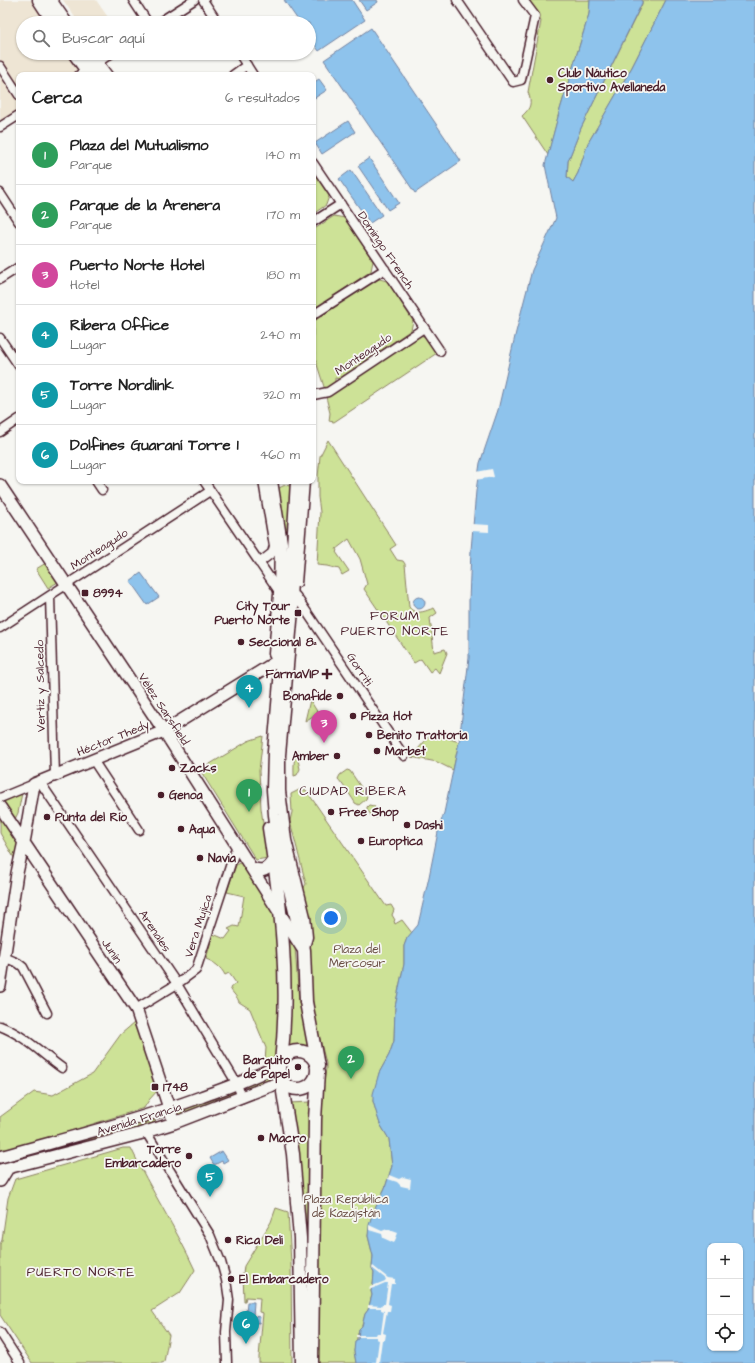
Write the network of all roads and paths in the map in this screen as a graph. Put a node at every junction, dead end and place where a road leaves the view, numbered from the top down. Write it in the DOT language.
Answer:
graph roads {
  1 [pos="39,0"];
  2 [pos="50,0"];
  3 [pos="133,0"];
  4 [pos="194,0"];
  5 [pos="203,0"];
  6 [pos="457,0"];
  7 [pos="523,0"];
  8 [pos="49,16"];
  9 [pos="61,16"];
  10 [pos="143,16"];
  11 [pos="169,16"];
  12 [pos="213,16"];
  13 [pos="80,60"];
  14 [pos="87,60"];
  15 [pos="90,60"];
  16 [pos="103,60"];
  17 [pos="244,60"];
  18 [pos="247,65"];
  19 [pos="0,66"];
  20 [pos="89,71"];
  21 [pos="237,72"];
  22 [pos="252,72"];
  23 [pos="16,90"];
  24 [pos="16,117"];
  25 [pos="0,127"];
  26 [pos="316,167"];
  27 [pos="0,194"];
  28 [pos="341,204"];
  29 [pos="16,218"];
  30 [pos="316,220"];
  31 [pos="16,269"];
  32 [pos="384,269"];
  33 [pos="0,279"];
  34 [pos="316,313"];
  35 [pos="424,328"];
  36 [pos="0,338"];
  37 [pos="440,351"];
  38 [pos="16,362"];
  39 [pos="316,394"];
  40 [pos="16,421"];
  41 [pos="0,432"];
  42 [pos="98,484"];
  43 [pos="206,484"];
  44 [pos="263,484"];
  45 [pos="271,484"];
  46 [pos="297,484"];
  47 [pos="305,484"];
  48 [pos="0,485"];
  49 [pos="102,490"];
  50 [pos="210,491"];
  51 [pos="259,562"];
  52 [pos="66,585"];
  53 [pos="280,594"];
  54 [pos="50,596"];
  55 [pos="296,596"];
  56 [pos="0,627"];
  57 [pos="282,658"];
  58 [pos="164,731"];
  59 [pos="404,756"];
  60 [pos="93,760"];
  61 [pos="55,776"];
  62 [pos="37,783"];
  63 [pos="0,798"];
  64 [pos="0,807"];
  65 [pos="138,830"];
  66 [pos="24,840"];
  67 [pos="237,845"];
  68 [pos="273,861"];
  69 [pos="253,869"];
  70 [pos="280,912"];
  71 [pos="304,950"];
  72 [pos="4,957"];
  73 [pos="177,984"];
  74 [pos="0,986"];
  75 [pos="136,1009"];
  76 [pos="47,1013"];
  77 [pos="0,1026"];
  78 [pos="280,1063"];
  79 [pos="62,1068"];
  80 [pos="318,1070"];
  81 [pos="284,1083"];
  82 [pos="237,1084"];
  83 [pos="242,1098"];
  84 [pos="169,1109"];
  85 [pos="149,1115"];
  86 [pos="174,1123"];
  87 [pos="150,1131"];
  88 [pos="0,1157"];
  89 [pos="4,1169"];
  90 [pos="0,1181"];
  91 [pos="0,1332"];
  92 [pos="20,1363"];
  93 [pos="227,1363"];
  94 [pos="302,1363"];
  95 [pos="312,1363"];
  1 -- 8 [label="main road"];
  2 -- 9 [label="main road"];
  3 -- 10 [label="street"];
  4 -- 11 [label="street"];
  5 -- 12 [label="street"];
  6 -- 7 [label="street"];
  13 -- 20 [label="main road"];
  14 -- 20 [label="main road"];
  15 -- 20 [label="street"];
  16 -- 20 [label="street"];
  17 -- 18 [label="street"];
  18 -- 21 [label="street"];
  18 -- 22 [label="street"];
  19 -- 23 [label="street"];
  24 -- 25 [label="street"];
  26 -- 28 [label="street, Domingo French"];
  27 -- 29 [label="street"];
  28 -- 30 [label="street"];
  28 -- 32 [label="street, Domingo French"];
  31 -- 33 [label="street"];
  32 -- 34 [label="street"];
  32 -- 35 [label="street, Domingo French"];
  35 -- 37 [label="street, Domingo French"];
  35 -- 39 [label="street, Monteagudo"];
  36 -- 38 [label="street"];
  40 -- 41 [label="street"];
  42 -- 49 [label="street"];
  43 -- 50 [label="street"];
  44 -- 51 [label="street"];
  45 -- 53 [label="main road"];
  46 -- 57 [label="main road"];
  47 -- 55 [label="street"];
  48 -- 52 [label="main road, Vélez Sarsfield"];
  50 -- 51 [label="street"];
  50 -- 52 [label="street, Monteagudo"];
  51 -- 53 [label="street"];
  52 -- 54 [label="street, Monteagudo"];
  52 -- 58 [label="main road, Vélez Sarsfield"];
  53 -- 57 [label="main road"];
  54 -- 56 [label="street, Monteagudo"];
  54 -- 61 [label="street, Vertiz y Salcedo"];
  55 -- 57 [label="street"];
  55 -- 59 [label="street, Gorriti"];
  57 -- 58 [label="main road, Héctor Thedy"];
  57 -- 68 [label="main road"];
  57 -- 71 [label="main road"];
  58 -- 60 [label="main road, Héctor Thedy"];
  58 -- 67 [label="main road, Vélez Sarsfield"];
  60 -- 61 [label="main road, Héctor Thedy"];
  60 -- 65 [label="street"];
  61 -- 62 [label="main road, Héctor Thedy"];
  62 -- 63 [label="street, Héctor Thedy"];
  62 -- 66 [label="main road"];
  62 -- 73 [label="street, Arenales"];
  64 -- 66 [label="main road, Junín"];
  66 -- 72 [label="main road"];
  66 -- 75 [label="main road, Junín"];
  67 -- 69 [label="main road, Vélez Sarsfield"];
  67 -- 73 [label="street, Vera Mujíca"];
  68 -- 69 [label="main road"];
  68 -- 70 [label="main road"];
  69 -- 70 [label="main road, Vélez Sarsfield"];
  70 -- 71 [label="main road, Vélez Sarsfield"];
  70 -- 78 [label="main road"];
  71 -- 80 [label="main road"];
  72 -- 74 [label="main road"];
  72 -- 76 [label="street"];
  73 -- 75 [label="street, Vera Mujíca"];
  73 -- 82 [label="street, Arenales"];
  75 -- 84 [label="main road, Junín"];
  77 -- 79 [label="street"];
  78 -- 80 [label="main road"];
  78 -- 81 [label="main road"];
  78 -- 82 [label="main road, Avenida Francia"];
  80 -- 81 [label="main road"];
  80 -- 95 [label="main road"];
  81 -- 83 [label="main road, Avenida Francia"];
  81 -- 94 [label="main road"];
  82 -- 83 [label="street, Arenales"];
  82 -- 84 [label="main road, Avenida Francia"];
  83 -- 86 [label="main road, Avenida Francia"];
  84 -- 85 [label="main road, Avenida Francia"];
  84 -- 86 [label="main road, Junín"];
  85 -- 87 [label="main road"];
  85 -- 88 [label="main road, Avenida Francia"];
  86 -- 87 [label="main road, Avenida Francia"];
  87 -- 89 [label="main road, Avenida Francia"];
  87 -- 93 [label="street"];
  89 -- 90 [label="main road"];
  91 -- 92 [label="street"];
}
